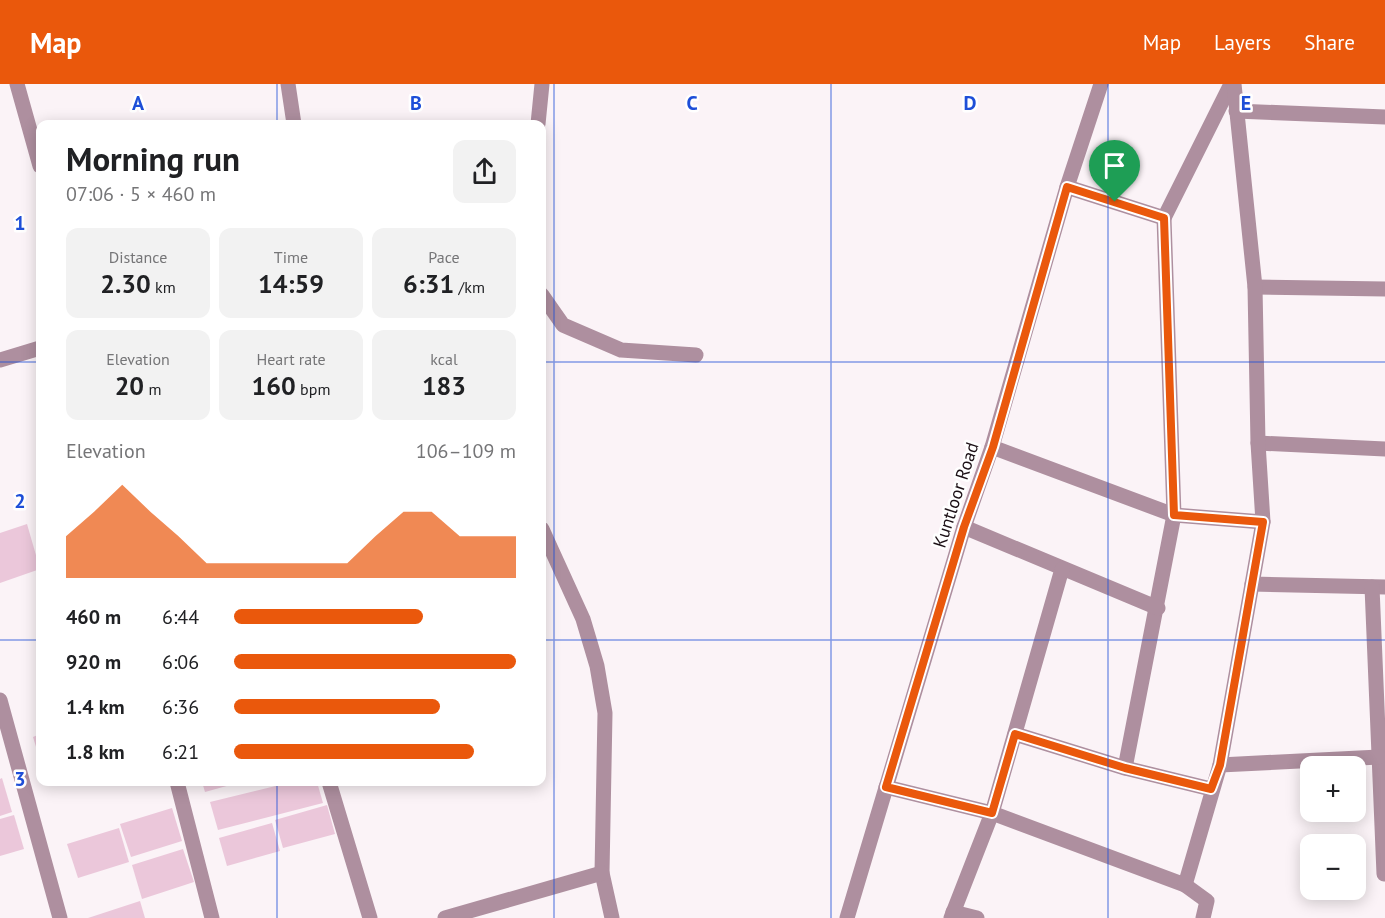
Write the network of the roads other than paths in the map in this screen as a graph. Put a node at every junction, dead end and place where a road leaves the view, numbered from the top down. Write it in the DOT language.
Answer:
graph roads {
  1 [pos="17,84"];
  2 [pos="288,84"];
  3 [pos="542,84"];
  4 [pos="1101,84"];
  5 [pos="1233,84"];
  6 [pos="1236,111"];
  7 [pos="1385,117"];
  8 [pos="293,120"];
  9 [pos="538,120"];
  10 [pos="36,152"];
  11 [pos="1067,187"];
  12 [pos="1164,218"];
  13 [pos="1255,287"];
  14 [pos="1385,289"];
  15 [pos="546,300"];
  16 [pos="36,349"];
  17 [pos="696,355"];
  18 [pos="0,360"];
  19 [pos="1258,443"];
  20 [pos="993,447"];
  21 [pos="1385,448"];
  22 [pos="1174,515"];
  23 [pos="1263,522"];
  24 [pos="964,527"];
  25 [pos="546,538"];
  26 [pos="1062,569"];
  27 [pos="1252,584"];
  28 [pos="1379,587"];
  29 [pos="1158,608"];
  30 [pos="0,700"];
  31 [pos="1015,734"];
  32 [pos="1379,757"];
  33 [pos="1220,765"];
  34 [pos="1125,768"];
  35 [pos="178,786"];
  36 [pos="330,786"];
  37 [pos="886,787"];
  38 [pos="1211,789"];
  39 [pos="992,813"];
  40 [pos="1383,813"];
  41 [pos="602,873"];
  42 [pos="1384,874"];
  43 [pos="1185,885"];
  44 [pos="952,915"];
  45 [pos="60,918"];
  46 [pos="212,918"];
  47 [pos="370,918"];
  48 [pos="445,918"];
  49 [pos="612,918"];
  50 [pos="847,918"];
  51 [pos="977,918"];
  52 [pos="1203,918"];
  1 -- 10 [label="street"];
  2 -- 8 [label="street"];
  3 -- 9 [label="street"];
  4 -- 11 [label="street, Kuntloor Road"];
  5 -- 6 [label="street"];
  5 -- 12 [label="street"];
  6 -- 7 [label="street"];
  6 -- 13 [label="street"];
  11 -- 12 [label="street"];
  11 -- 20 [label="street, Kuntloor Road"];
  12 -- 22 [label="street"];
  13 -- 14 [label="street"];
  13 -- 19 [label="street"];
  15 -- 17 [label="street"];
  16 -- 18 [label="street"];
  19 -- 21 [label="street"];
  19 -- 23 [label="street"];
  20 -- 22 [label="street"];
  20 -- 24 [label="street, Kuntloor Road"];
  22 -- 23 [label="street"];
  22 -- 29 [label="street"];
  23 -- 27 [label="street"];
  24 -- 26 [label="street"];
  24 -- 37 [label="street, Kuntloor Road"];
  25 -- 41 [label="street"];
  26 -- 29 [label="street"];
  26 -- 31 [label="street"];
  27 -- 28 [label="street"];
  27 -- 33 [label="street"];
  28 -- 32 [label="street"];
  29 -- 34 [label="street"];
  30 -- 45 [label="street"];
  31 -- 34 [label="street"];
  31 -- 39 [label="street"];
  32 -- 33 [label="street"];
  32 -- 40 [label="street"];
  33 -- 38 [label="street"];
  34 -- 38 [label="street"];
  35 -- 46 [label="street"];
  36 -- 47 [label="street"];
  37 -- 39 [label="street"];
  37 -- 50 [label="street, Kuntloor Road"];
  38 -- 43 [label="street"];
  39 -- 43 [label="street"];
  39 -- 44 [label="street"];
  40 -- 42 [label="street"];
  41 -- 48 [label="street"];
  41 -- 49 [label="street"];
  43 -- 52 [label="street"];
  44 -- 51 [label="street"];
}
